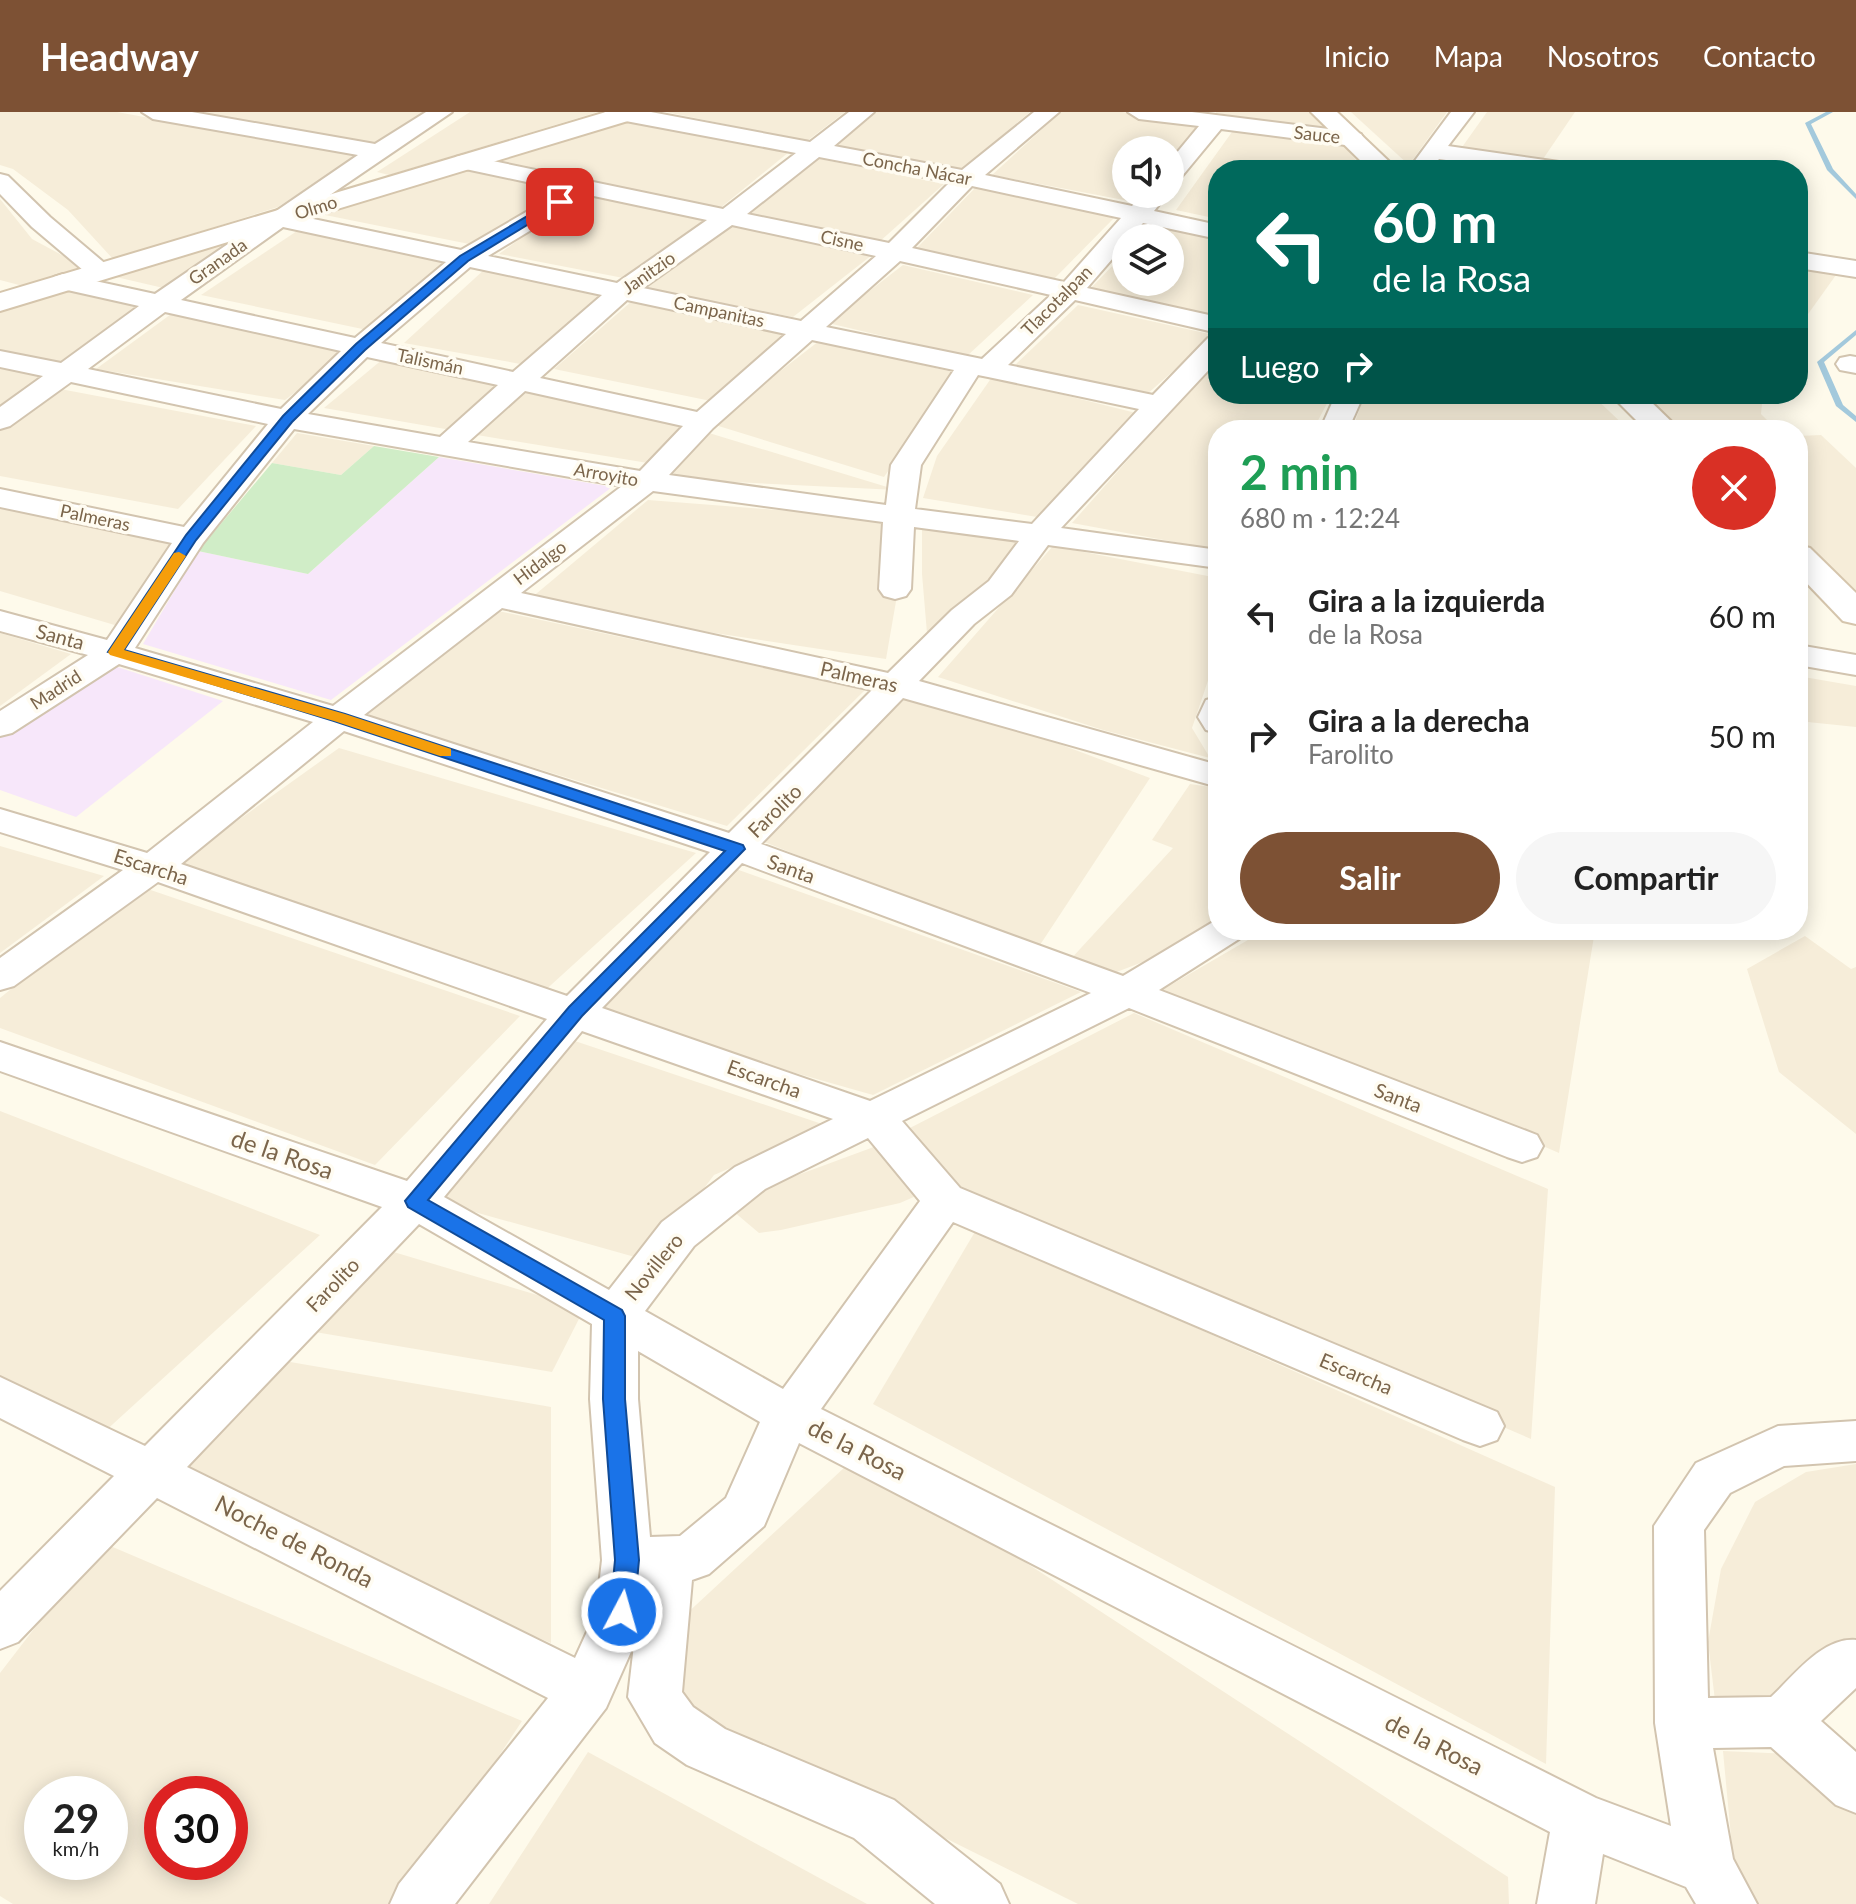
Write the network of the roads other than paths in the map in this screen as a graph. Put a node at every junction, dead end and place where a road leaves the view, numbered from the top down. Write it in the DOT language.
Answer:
graph roads {
  1 [pos="153,112"];
  2 [pos="441,112"];
  3 [pos="863,112"];
  4 [pos="1048,112"];
  5 [pos="1139,112"];
  6 [pos="1323,112"];
  7 [pos="1463,112"];
  8 [pos="624,113"];
  9 [pos="1187,115"];
  10 [pos="1214,123"];
  11 [pos="1353,139"];
  12 [pos="812,150"];
  13 [pos="377,151"];
  14 [pos="1184,159"];
  15 [pos="1375,160"];
  16 [pos="1427,160"];
  17 [pos="464,162"];
  18 [pos="967,178"];
  19 [pos="0,181"];
  20 [pos="584,188"];
  21 [pos="1144,208"];
  22 [pos="1139,214"];
  23 [pos="728,217"];
  24 [pos="279,219"];
  25 [pos="1208,230"];
  26 [pos="895,252"];
  27 [pos="464,259"];
  28 [pos="1808,262"];
  29 [pos="1856,269"];
  30 [pos="99,271"];
  31 [pos="63,282"];
  32 [pos="621,292"];
  33 [pos="1069,292"];
  34 [pos="4,298"];
  35 [pos="160,302"];
  36 [pos="1208,323"];
  37 [pos="805,330"];
  38 [pos="361,347"];
  39 [pos="1208,354"];
  40 [pos="0,359"];
  41 [pos="979,368"];
  42 [pos="68,374"];
  43 [pos="521,381"];
  44 [pos="1636,404"];
  45 [pos="1159,405"];
  46 [pos="287,419"];
  47 [pos="0,420"];
  48 [pos="1653,420"];
  49 [pos="703,422"];
  50 [pos="445,447"];
  51 [pos="647,481"];
  52 [pos="0,498"];
  53 [pos="899,516"];
  54 [pos="1040,534"];
  55 [pos="191,538"];
  56 [pos="1208,558"];
  57 [pos="1808,565"];
  58 [pos="895,589"];
  59 [pos="496,597"];
  60 [pos="1856,613"];
  61 [pos="0,621"];
  62 [pos="116,652"];
  63 [pos="1808,657"];
  64 [pos="1856,665"];
  65 [pos="895,685"];
  66 [pos="339,718"];
  67 [pos="0,726"];
  68 [pos="1208,773"];
  69 [pos="0,820"];
  70 [pos="737,849"];
  71 [pos="153,867"];
  72 [pos="1209,940"];
  73 [pos="0,977"];
  74 [pos="1125,993"];
  75 [pos="575,1012"];
  76 [pos="0,1056"];
  77 [pos="875,1118"];
  78 [pos="1522,1146"];
  79 [pos="945,1200"];
  80 [pos="415,1201"];
  81 [pos="615,1316"];
  82 [pos="0,1396"];
  83 [pos="790,1416"];
  84 [pos="1480,1426"];
  85 [pos="1856,1441"];
  86 [pos="151,1470"];
  87 [pos="648,1559"];
  88 [pos="0,1626"];
  89 [pos="1856,1664"];
  90 [pos="587,1691"];
  91 [pos="1782,1722"];
  92 [pos="1682,1723"];
  93 [pos="1856,1787"];
  94 [pos="1580,1819"];
  95 [pos="1717,1886"];
  96 [pos="419,1904"];
  97 [pos="980,1904"];
  98 [pos="1566,1904"];
  1 -- 13 [label="street"];
  2 -- 13 [label="street, Granada"];
  3 -- 12 [label="street, Janitzio"];
  4 -- 18 [label="street, Hidalgo"];
  5 -- 9 [label="street, Sauce"];
  6 -- 11 [label="main road"];
  7 -- 16 [label="street"];
  8 -- 12 [label="street, Concha Nácar"];
  8 -- 17 [label="main road, Olmo"];
  9 -- 10 [label="street, Sauce"];
  10 -- 11 [label="street, Sauce"];
  10 -- 14 [label="street"];
  11 -- 15 [label="main road"];
  12 -- 18 [label="street, Concha Nácar"];
  12 -- 23 [label="street, Janitzio"];
  13 -- 24 [label="street, Granada"];
  17 -- 20 [label="street, Cisne"];
  17 -- 24 [label="main road, Olmo"];
  18 -- 22 [label="street, Concha Nácar"];
  18 -- 26 [label="street, Hidalgo"];
  19 -- 30 [label="street"];
  20 -- 23 [label="street, Cisne"];
  20 -- 27 [label="street, Madrid"];
  21 -- 22 [label="street, Tlacotalpan"];
  22 -- 25 [label="street, Concha Nácar"];
  22 -- 33 [label="street, Tlacotalpan"];
  23 -- 26 [label="street, Cisne"];
  23 -- 32 [label="street, Janitzio"];
  24 -- 27 [label="street, Campanitas"];
  24 -- 30 [label="main road, Olmo"];
  24 -- 35 [label="street, Granada"];
  26 -- 33 [label="street, Cisne"];
  26 -- 37 [label="street, Hidalgo"];
  27 -- 32 [label="street, Campanitas"];
  27 -- 38 [label="street, Madrid"];
  28 -- 29 [label="street"];
  30 -- 31 [label="main road, Olmo"];
  31 -- 34 [label="main road, Olmo"];
  31 -- 35 [label="street, Talismán"];
  32 -- 37 [label="street, Campanitas"];
  32 -- 43 [label="street, Janitzio"];
  33 -- 36 [label="street, Cisne"];
  33 -- 41 [label="street, Tlacotalpan"];
  35 -- 38 [label="street, Talismán"];
  35 -- 42 [label="street, Granada"];
  37 -- 41 [label="street, Campanitas"];
  37 -- 49 [label="street, Hidalgo"];
  38 -- 43 [label="street, Talismán"];
  38 -- 46 [label="street, Madrid"];
  39 -- 45 [label="street, Farolito"];
  40 -- 42 [label="street, Arroyito"];
  41 -- 45 [label="street, Campanitas"];
  41 -- 53 [label="street, Tlacotalpan"];
  42 -- 46 [label="street, Arroyito"];
  42 -- 47 [label="street, Granada"];
  43 -- 49 [label="street, Talismán"];
  43 -- 50 [label="street, Janitzio"];
  44 -- 48 [label="main road"];
  45 -- 54 [label="street, Farolito"];
  46 -- 50 [label="street, Arroyito"];
  46 -- 55 [label="street, Madrid"];
  49 -- 51 [label="street, Hidalgo"];
  50 -- 51 [label="street, Arroyito"];
  51 -- 53 [label="street, Arroyito"];
  51 -- 59 [label="street, Hidalgo"];
  52 -- 55 [label="street, Palmeras"];
  53 -- 54 [label="street, Arroyito"];
  53 -- 58 [label="street, Tlacotalpan"];
  54 -- 56 [label="street, Arroyito"];
  54 -- 65 [label="street, Farolito"];
  55 -- 62 [label="street, Madrid"];
  57 -- 60 [label="main road"];
  59 -- 65 [label="street, Palmeras"];
  59 -- 66 [label="street, Hidalgo"];
  61 -- 62 [label="street, Santa"];
  62 -- 66 [label="street, Santa"];
  62 -- 67 [label="street, Madrid"];
  63 -- 64 [label="street"];
  65 -- 68 [label="street, Palmeras"];
  65 -- 70 [label="street, Farolito"];
  66 -- 70 [label="street, Santa"];
  66 -- 71 [label="street, Hidalgo"];
  69 -- 71 [label="street, Escarcha"];
  70 -- 74 [label="street, Santa"];
  70 -- 75 [label="street, Farolito"];
  71 -- 73 [label="street, Hidalgo"];
  71 -- 75 [label="street, Escarcha"];
  72 -- 74 [label="street, Novillero"];
  74 -- 77 [label="street, Novillero"];
  74 -- 78 [label="street, Santa"];
  75 -- 77 [label="street, Escarcha"];
  75 -- 80 [label="street, Farolito"];
  76 -- 80 [label="street, de la Rosa"];
  77 -- 79 [label="street, Escarcha"];
  77 -- 81 [label="street, Novillero"];
  79 -- 83 [label="street"];
  79 -- 84 [label="street, Escarcha"];
  80 -- 81 [label="street, de la Rosa"];
  80 -- 86 [label="street, Farolito"];
  81 -- 83 [label="street, de la Rosa"];
  81 -- 87 [label="street, Novillero"];
  82 -- 86 [label="street, Noche de Ronda"];
  83 -- 87 [label="street"];
  83 -- 94 [label="street, de la Rosa"];
  85 -- 92 [label="street"];
  86 -- 88 [label="street, Farolito"];
  86 -- 90 [label="street, Noche de Ronda"];
  87 -- 90 [label="street, Novillero"];
  87 -- 97 [label="street"];
  89 -- 91 [label="street"];
  90 -- 96 [label="street, Novillero"];
  91 -- 92 [label="street"];
  91 -- 93 [label="street"];
  92 -- 95 [label="street"];
  94 -- 95 [label="street, de la Rosa"];
  94 -- 98 [label="street"];
}
